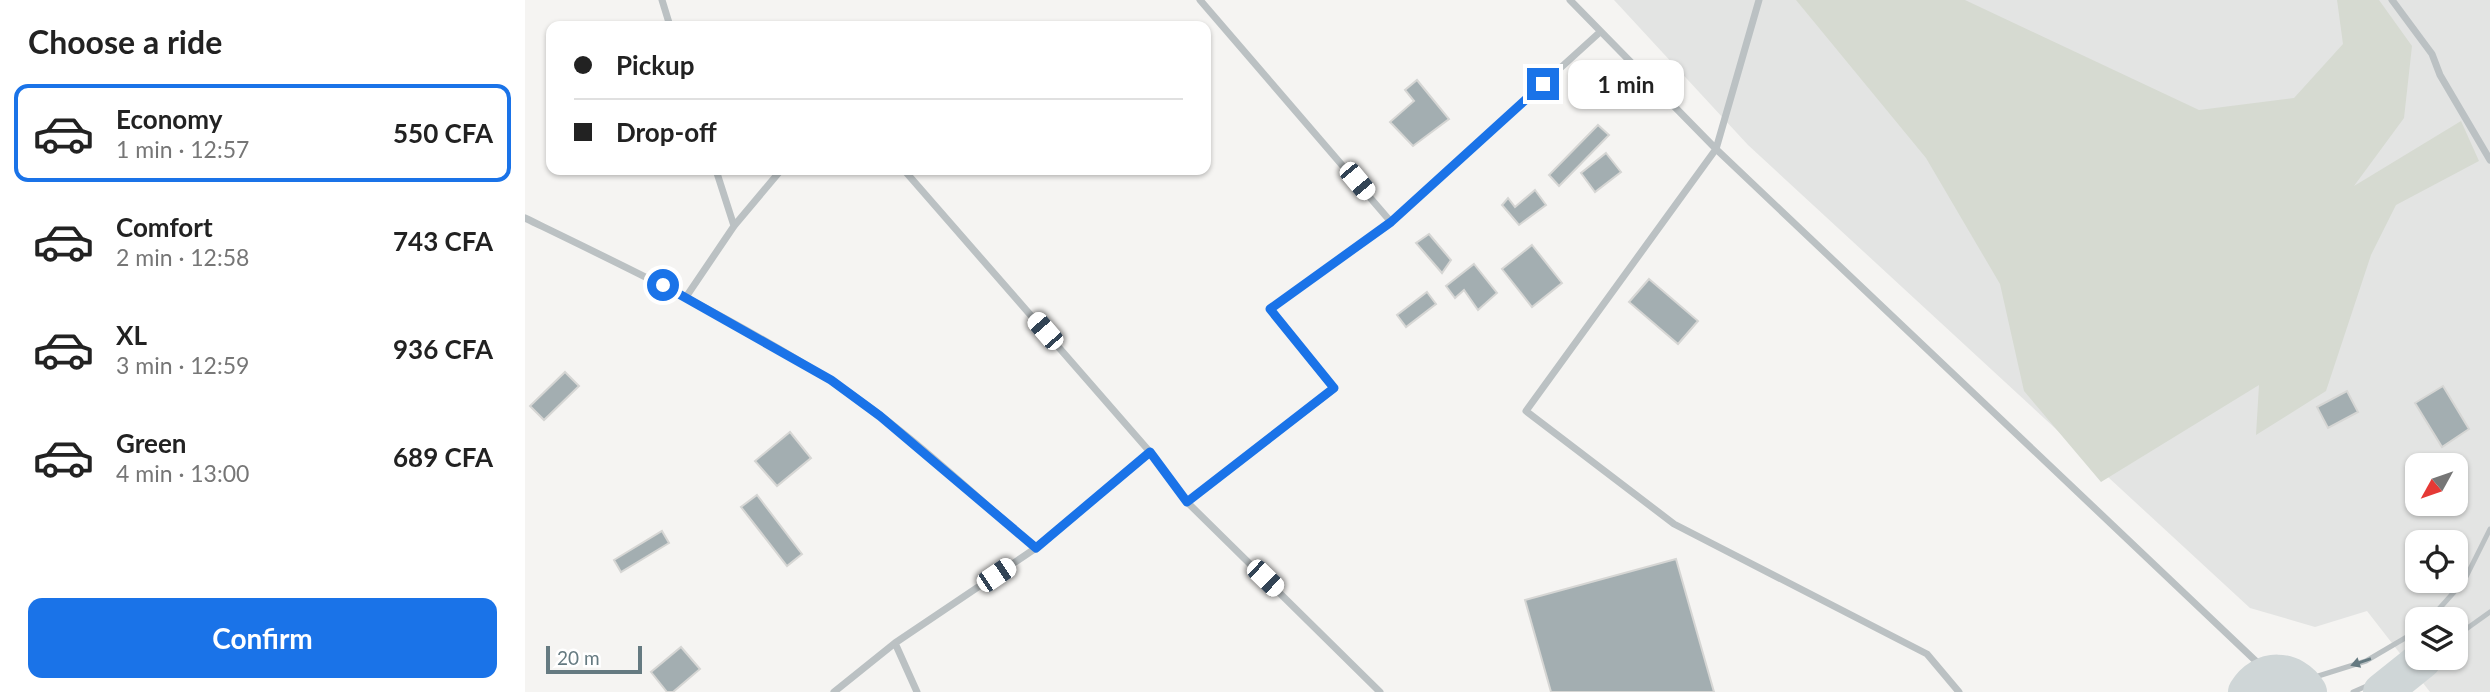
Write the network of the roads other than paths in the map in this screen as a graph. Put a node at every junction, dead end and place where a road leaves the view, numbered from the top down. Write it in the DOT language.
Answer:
graph roads {
  1 [pos="661,0"];
  2 [pos="1200,0"];
  3 [pos="1570,0"];
  4 [pos="1759,0"];
  5 [pos="2392,0"];
  6 [pos="668,21"];
  7 [pos="1600,32"];
  8 [pos="1716,149"];
  9 [pos="2490,160"];
  10 [pos="718,175"];
  11 [pos="777,175"];
  12 [pos="908,175"];
  13 [pos="525,218"];
  14 [pos="1391,222"];
  15 [pos="734,226"];
  16 [pos="686,297"];
  17 [pos="1150,452"];
  18 [pos="1187,502"];
  19 [pos="2490,529"];
  20 [pos="1036,548"];
  21 [pos="2440,607"];
  22 [pos="2490,612"];
  23 [pos="2468,627"];
  24 [pos="895,643"];
  25 [pos="2405,653"];
  26 [pos="2405,664"];
  27 [pos="2382,683"];
  28 [pos="2281,685"];
  29 [pos="834,692"];
  30 [pos="917,692"];
  31 [pos="1380,692"];
  32 [pos="1959,692"];
  33 [pos="2353,692"];
  1 -- 6 [label="street"];
  2 -- 14 [label="street"];
  3 -- 7 [label="street"];
  4 -- 8 [label="street"];
  5 -- 9 [label="street"];
  7 -- 8 [label="street"];
  7 -- 14 [label="street"];
  8 -- 28 [label="street"];
  8 -- 32 [label="street"];
  10 -- 15 [label="street"];
  11 -- 15 [label="street"];
  12 -- 17 [label="street"];
  13 -- 16 [label="street"];
  14 -- 18 [label="street"];
  15 -- 16 [label="street"];
  16 -- 20 [label="street"];
  17 -- 18 [label="street"];
  17 -- 20 [label="street"];
  18 -- 31 [label="street"];
  19 -- 21 [label="lane"];
  20 -- 24 [label="street"];
  22 -- 23 [label="lane"];
  24 -- 29 [label="street"];
  24 -- 30 [label="street"];
  25 -- 28 [label="lane, one-way"];
  26 -- 27 [label="street"];
  27 -- 33 [label="lane"];
}
